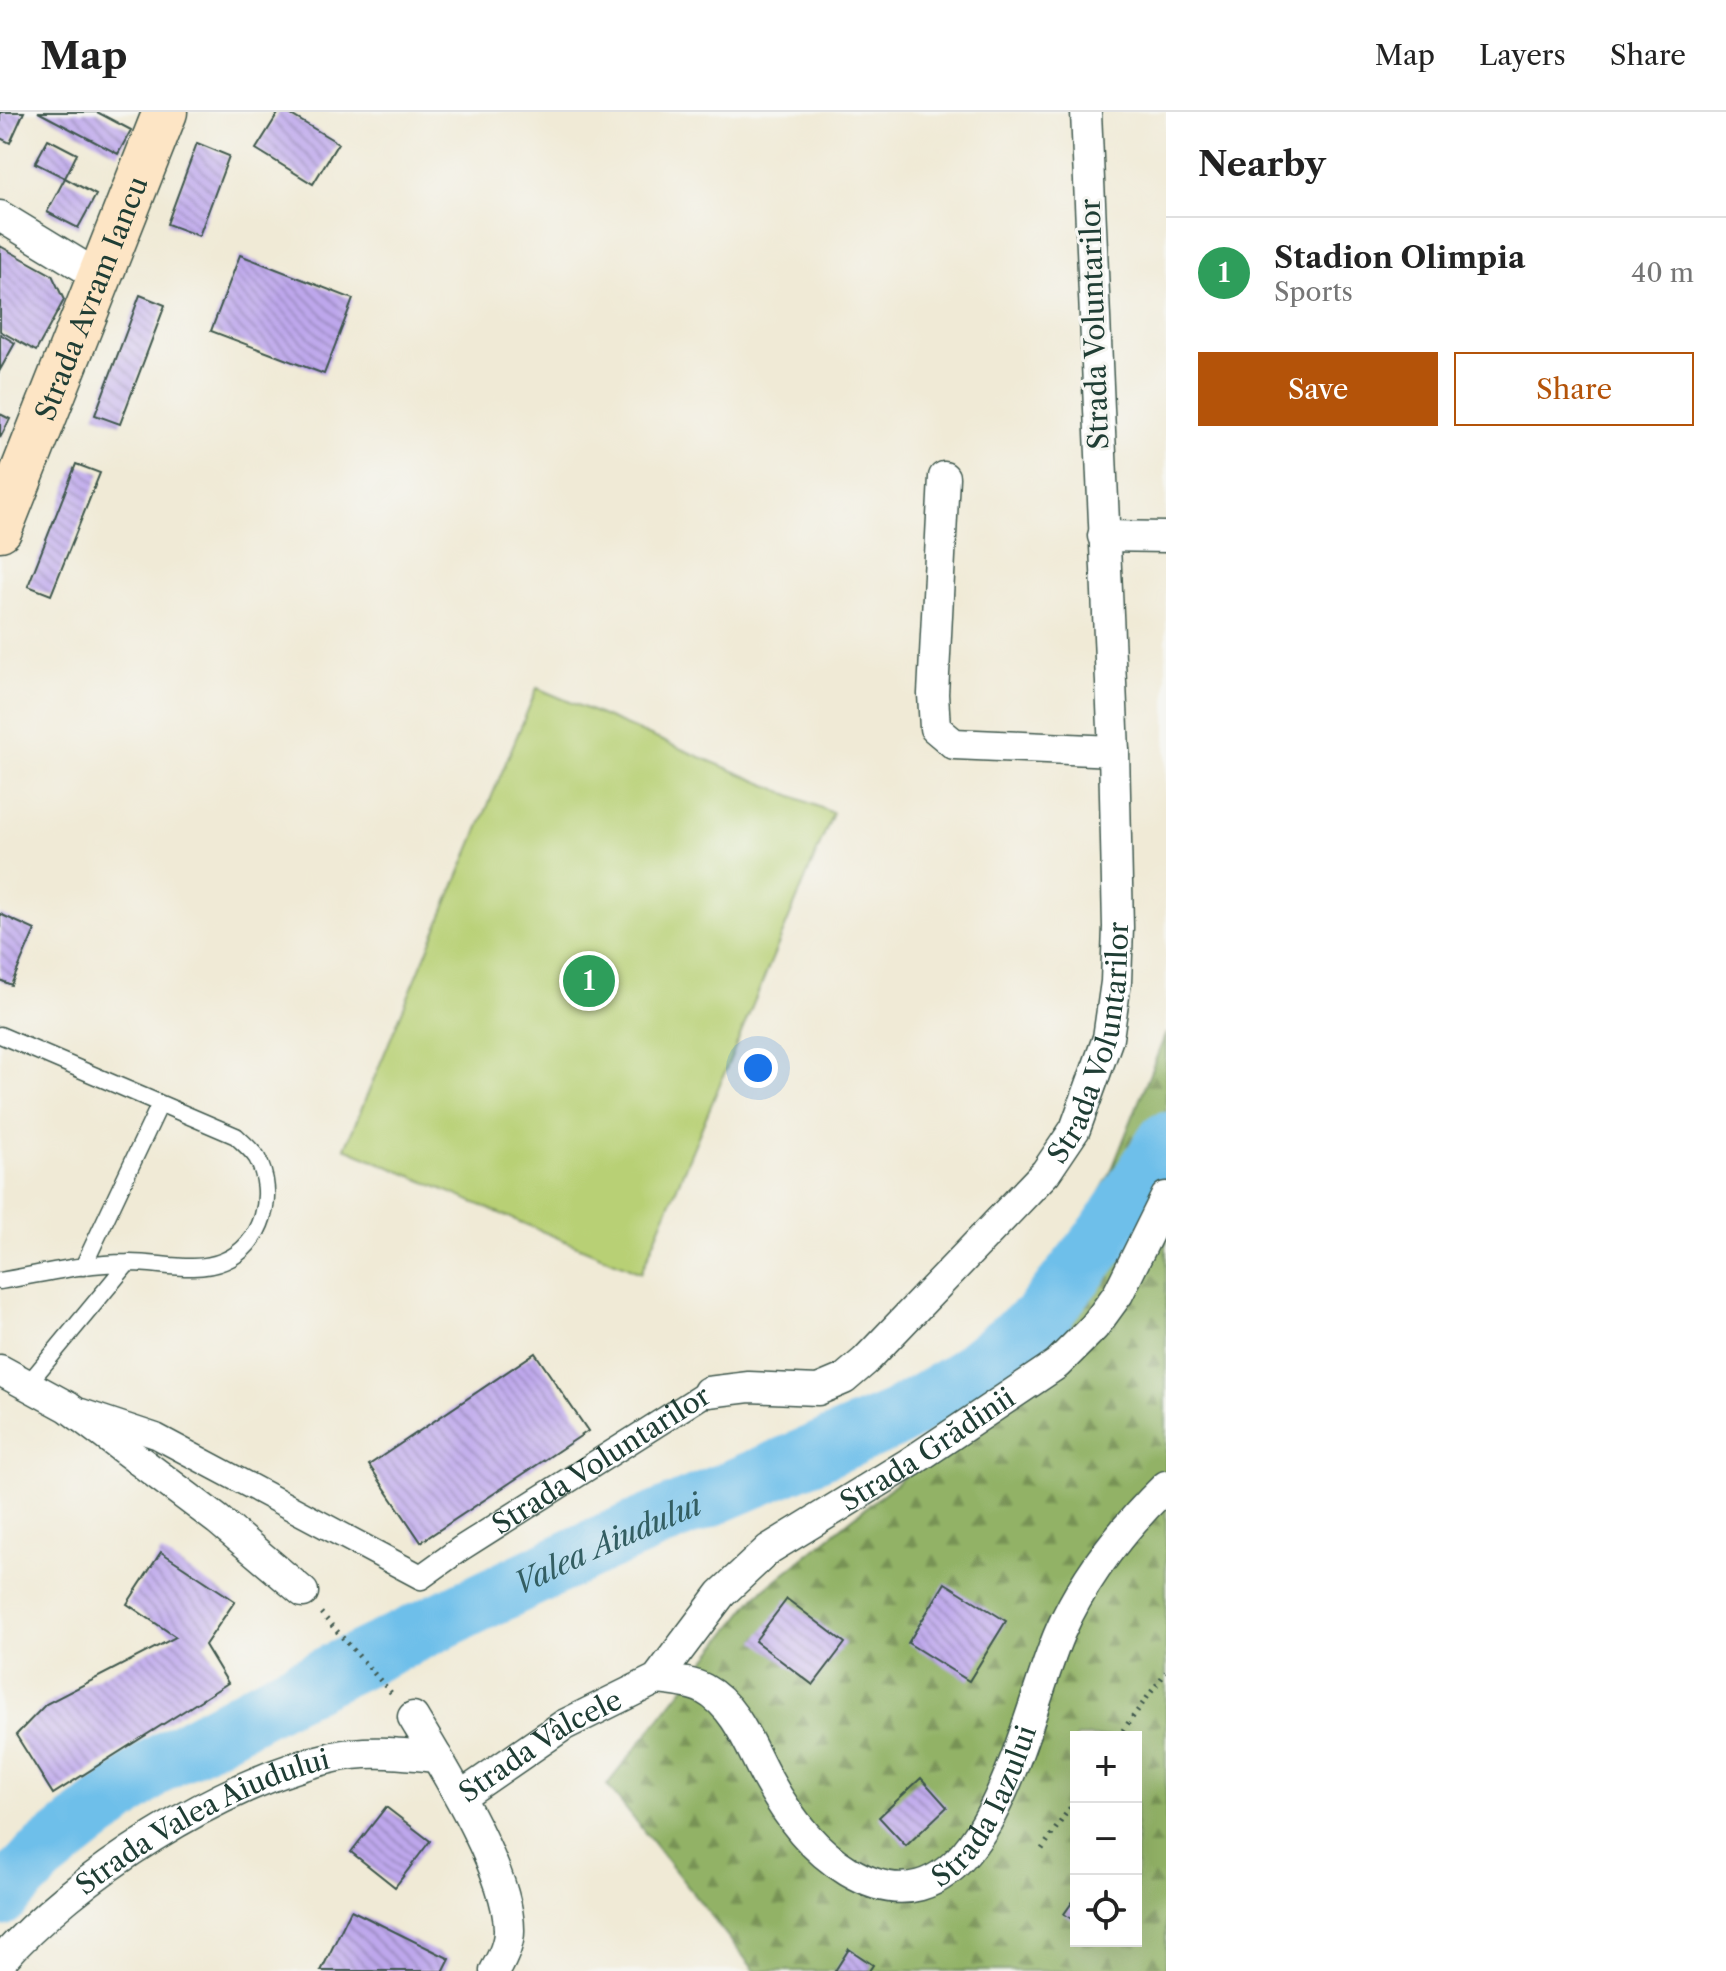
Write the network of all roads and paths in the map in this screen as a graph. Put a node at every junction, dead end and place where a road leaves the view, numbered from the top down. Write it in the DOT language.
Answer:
graph roads {
  1 [pos="165,112"];
  2 [pos="1086,112"];
  3 [pos="0,216"];
  4 [pos="100,277"];
  5 [pos="944,477"];
  6 [pos="0,529"];
  7 [pos="1103,536"];
  8 [pos="1166,537"];
  9 [pos="1114,751"];
  10 [pos="0,1035"];
  11 [pos="160,1104"];
  12 [pos="1166,1197"];
  13 [pos="128,1263"];
  14 [pos="83,1267"];
  15 [pos="0,1281"];
  16 [pos="0,1370"];
  17 [pos="27,1385"];
  18 [pos="708,1392"];
  19 [pos="68,1407"];
  20 [pos="1166,1486"];
  21 [pos="303,1592"];
  22 [pos="1166,1672"];
  23 [pos="657,1679"];
  24 [pos="413,1717"];
  25 [pos="1122,1731"];
  26 [pos="437,1757"];
  27 [pos="461,1796"];
  28 [pos="1073,1803"];
  29 [pos="1042,1849"];
  30 [pos="0,1962"];
  31 [pos="495,1971"];
  1 -- 4 [label="main road, Strada Avram Iancu"];
  2 -- 7 [label="street, Strada Voluntarilor"];
  3 -- 4 [label="street"];
  4 -- 6 [label="main road, Strada Avram Iancu"];
  5 -- 9 [label="street"];
  7 -- 8 [label="street"];
  7 -- 9 [label="street, Strada Voluntarilor"];
  9 -- 18 [label="street, Strada Voluntarilor"];
  10 -- 11 [label="lane"];
  11 -- 13 [label="lane"];
  11 -- 14 [label="lane"];
  12 -- 23 [label="street, Strada Grădinii"];
  13 -- 14 [label="lane"];
  13 -- 17 [label="lane"];
  14 -- 15 [label="lane"];
  16 -- 17 [label="street"];
  17 -- 19 [label="street"];
  18 -- 19 [label="street, Strada Voluntarilor"];
  19 -- 21 [label="street"];
  20 -- 23 [label="street, Strada Iazului"];
  21 -- 24 [label="path"];
  22 -- 25 [label="path"];
  23 -- 27 [label="street, Strada Vâlcele"];
  24 -- 26 [label="street"];
  26 -- 27 [label="street"];
  26 -- 30 [label="street, Strada Valea Aiudului"];
  27 -- 31 [label="street, Strada Vâlcele"];
  28 -- 29 [label="path"];
}
